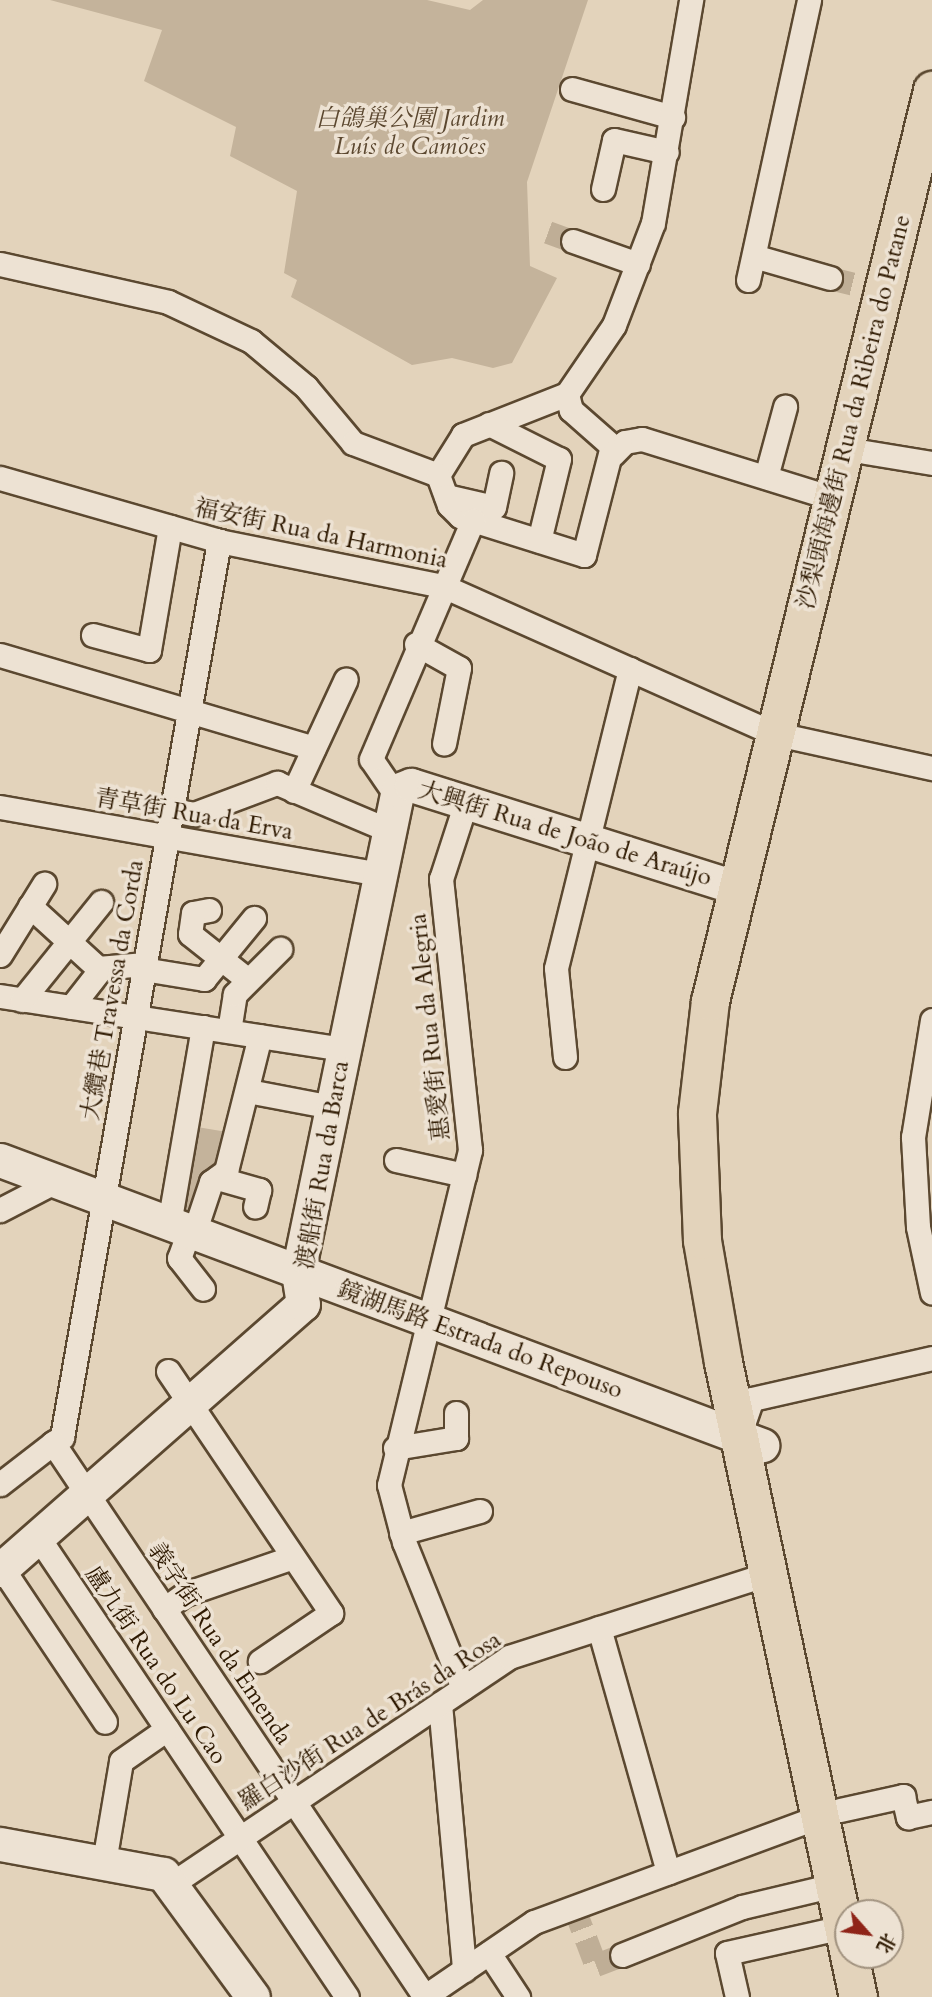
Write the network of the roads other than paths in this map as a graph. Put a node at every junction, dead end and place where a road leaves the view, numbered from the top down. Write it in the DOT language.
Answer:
graph roads {
  1 [pos="691,0"];
  2 [pos="809,0"];
  3 [pos="572,89"];
  4 [pos="932,90"];
  5 [pos="673,117"];
  6 [pos="667,152"];
  7 [pos="932,175"];
  8 [pos="603,189"];
  9 [pos="573,241"];
  10 [pos="757,257"];
  11 [pos="0,264"];
  12 [pos="638,264"];
  13 [pos="830,278"];
  14 [pos="748,280"];
  15 [pos="567,398"];
  16 [pos="785,407"];
  17 [pos="489,424"];
  18 [pos="865,452"];
  19 [pos="613,454"];
  20 [pos="932,463"];
  21 [pos="501,473"];
  22 [pos="766,477"];
  23 [pos="0,478"];
  24 [pos="442,486"];
  25 [pos="833,498"];
  26 [pos="473,520"];
  27 [pos="170,527"];
  28 [pos="219,541"];
  29 [pos="539,541"];
  30 [pos="443,586"];
  31 [pos="93,635"];
  32 [pos="416,644"];
  33 [pos="0,654"];
  34 [pos="630,669"];
  35 [pos="346,679"];
  36 [pos="188,714"];
  37 [pos="785,736"];
  38 [pos="444,744"];
  39 [pos="314,748"];
  40 [pos="932,768"];
  41 [pos="294,791"];
  42 [pos="395,794"];
  43 [pos="466,802"];
  44 [pos="0,807"];
  45 [pos="172,810"];
  46 [pos="388,830"];
  47 [pos="167,837"];
  48 [pos="587,841"];
  49 [pos="379,874"];
  50 [pos="44,884"];
  51 [pos="748,891"];
  52 [pos="101,902"];
  53 [pos="30,906"];
  54 [pos="209,910"];
  55 [pos="254,918"];
  56 [pos="8,927"];
  57 [pos="70,940"];
  58 [pos="279,949"];
  59 [pos="0,955"];
  60 [pos="221,959"];
  61 [pos="144,967"];
  62 [pos="98,968"];
  63 [pos="248,980"];
  64 [pos="11,998"];
  65 [pos="71,1007"];
  66 [pos="135,1017"];
  67 [pos="932,1021"];
  68 [pos="203,1027"];
  69 [pos="229,1031"];
  70 [pos="260,1036"];
  71 [pos="344,1049"];
  72 [pos="565,1057"];
  73 [pos="248,1091"];
  74 [pos="332,1107"];
  75 [pos="0,1160"];
  76 [pos="396,1160"];
  77 [pos="464,1175"];
  78 [pos="217,1178"];
  79 [pos="56,1181"];
  80 [pos="103,1199"];
  81 [pos="254,1207"];
  82 [pos="0,1210"];
  83 [pos="184,1229"];
  84 [pos="298,1272"];
  85 [pos="203,1289"];
  86 [pos="932,1293"];
  87 [pos="431,1321"];
  88 [pos="932,1358"];
  89 [pos="168,1371"];
  90 [pos="752,1399"];
  91 [pos="191,1405"];
  92 [pos="456,1413"];
  93 [pos="751,1441"];
  94 [pos="53,1443"];
  95 [pos="395,1448"];
  96 [pos="0,1483"];
  97 [pos="88,1495"];
  98 [pos="480,1511"];
  99 [pos="401,1533"];
  100 [pos="38,1537"];
  101 [pos="293,1557"];
  102 [pos="1,1569"];
  103 [pos="768,1574"];
  104 [pos="164,1609"];
  105 [pos="599,1628"];
  106 [pos="260,1661"];
  107 [pos="463,1688"];
  108 [pos="440,1704"];
  109 [pos="105,1722"];
  110 [pos="167,1729"];
  111 [pos="294,1802"];
  112 [pos="932,1812"];
  113 [pos="830,1813"];
  114 [pos="240,1838"];
  115 [pos="0,1844"];
  116 [pos="104,1862"];
  117 [pos="668,1872"];
  118 [pos="173,1883"];
  119 [pos="834,1885"];
  120 [pos="838,1899"];
  121 [pos="844,1899"];
  122 [pos="728,1913"];
  123 [pos="834,1938"];
  124 [pos="737,1951"];
  125 [pos="489,1953"];
  126 [pos="622,1955"];
  127 [pos="854,1969"];
  128 [pos="873,1969"];
  129 [pos="464,1970"];
  130 [pos="253,1997"];
  131 [pos="347,1997"];
  132 [pos="425,1997"];
  133 [pos="518,1997"];
  134 [pos="737,1997"];
  135 [pos="858,1997"];
  136 [pos="879,1997"];
  1 -- 5 [label="street"];
  2 -- 10 [label="street"];
  3 -- 5 [label="street"];
  4 -- 25 [label="main road, 沙梨頭海邊街 Rua da Ribeira do Patane"];
  5 -- 6 [label="street"];
  6 -- 8 [label="street"];
  6 -- 12 [label="street"];
  7 -- 18 [label="main road, 沙梨頭海邊街 Rua da Ribeira do Patane"];
  9 -- 12 [label="street"];
  10 -- 13 [label="street"];
  10 -- 14 [label="street"];
  11 -- 24 [label="street"];
  12 -- 15 [label="street"];
  15 -- 17 [label="street"];
  15 -- 19 [label="street"];
  16 -- 22 [label="street"];
  17 -- 24 [label="street"];
  17 -- 29 [label="street"];
  18 -- 20 [label="street, 沙梨頭海邊街 Rua da Ribeira do Patane"];
  18 -- 37 [label="main road, 沙梨頭海邊街 Rua da Ribeira do Patane"];
  19 -- 22 [label="street"];
  19 -- 29 [label="street"];
  21 -- 24 [label="street"];
  22 -- 25 [label="street"];
  23 -- 27 [label="street, 福安街 Rua da Harmonia"];
  24 -- 26 [label="street"];
  25 -- 37 [label="main road, 沙梨頭海邊街 Rua da Ribeira do Patane"];
  26 -- 29 [label="street"];
  26 -- 30 [label="street"];
  27 -- 28 [label="street, 福安街 Rua da Harmonia"];
  27 -- 31 [label="street"];
  28 -- 30 [label="street, 福安街 Rua da Harmonia"];
  28 -- 36 [label="street, 大纜巷 Travessa da Corda"];
  30 -- 32 [label="street"];
  30 -- 34 [label="street, 福安街 Rua da Harmonia"];
  32 -- 38 [label="street"];
  32 -- 42 [label="street"];
  33 -- 36 [label="street"];
  34 -- 37 [label="street, 福安街 Rua da Harmonia"];
  34 -- 48 [label="street"];
  35 -- 39 [label="street"];
  36 -- 39 [label="street"];
  36 -- 45 [label="street, 大纜巷 Travessa da Corda"];
  37 -- 40 [label="street, 福安街 Rua da Harmonia"];
  37 -- 51 [label="main road"];
  39 -- 41 [label="street"];
  41 -- 45 [label="street"];
  41 -- 46 [label="street"];
  42 -- 43 [label="street, 大興街 Rua de João de Araújo"];
  42 -- 46 [label="street, 渡船街 Rua da Barca"];
  43 -- 48 [label="street, 大興街 Rua de João de Araújo"];
  43 -- 77 [label="street, 惠愛街 Rua da Alegria"];
  44 -- 47 [label="street, 青草街 Rua da Erva"];
  45 -- 47 [label="street, 大纜巷 Travessa da Corda"];
  46 -- 49 [label="street, 渡船街 Rua da Barca"];
  47 -- 49 [label="street, 青草街 Rua da Erva"];
  47 -- 61 [label="street, 大纜巷 Travessa da Corda"];
  48 -- 51 [label="street, 大興街 Rua de João de Araújo"];
  48 -- 72 [label="street"];
  49 -- 71 [label="street, 渡船街 Rua da Barca"];
  50 -- 53 [label="street"];
  51 -- 90 [label="main road"];
  51 -- 93 [label="main road"];
  52 -- 57 [label="street"];
  53 -- 56 [label="street"];
  53 -- 57 [label="street"];
  54 -- 60 [label="street"];
  55 -- 60 [label="street"];
  56 -- 59 [label="street"];
  57 -- 62 [label="street"];
  57 -- 64 [label="street"];
  58 -- 63 [label="street"];
  60 -- 61 [label="street"];
  60 -- 63 [label="street"];
  61 -- 62 [label="street"];
  61 -- 66 [label="street, 大纜巷 Travessa da Corda"];
  62 -- 65 [label="street"];
  63 -- 69 [label="street"];
  64 -- 65 [label="street"];
  65 -- 66 [label="street"];
  66 -- 68 [label="street"];
  66 -- 80 [label="street, 大纜巷 Travessa da Corda"];
  67 -- 86 [label="street"];
  68 -- 69 [label="street"];
  68 -- 83 [label="street"];
  69 -- 70 [label="street"];
  70 -- 71 [label="street"];
  70 -- 73 [label="street"];
  71 -- 74 [label="street, 渡船街 Rua da Barca"];
  73 -- 74 [label="street"];
  73 -- 78 [label="street"];
  74 -- 84 [label="street, 渡船街 Rua da Barca"];
  75 -- 79 [label="street, 鏡湖馬路 Estrada do Repouso"];
  76 -- 77 [label="street"];
  77 -- 87 [label="street, 惠愛街 Rua da Alegria"];
  78 -- 81 [label="street"];
  78 -- 83 [label="street"];
  79 -- 80 [label="street, 鏡湖馬路 Estrada do Repouso"];
  79 -- 82 [label="street"];
  80 -- 83 [label="street, 鏡湖馬路 Estrada do Repouso"];
  80 -- 94 [label="street, 大纜巷 Travessa da Corda"];
  83 -- 84 [label="street, 鏡湖馬路 Estrada do Repouso"];
  83 -- 85 [label="street"];
  84 -- 87 [label="street, 鏡湖馬路 Estrada do Repouso"];
  84 -- 91 [label="street, 渡船街 Rua da Barca"];
  87 -- 93 [label="street, 鏡湖馬路 Estrada do Repouso"];
  87 -- 95 [label="street, 惠愛街 Rua da Alegria"];
  88 -- 90 [label="street"];
  89 -- 91 [label="street"];
  90 -- 93 [label="main road"];
  91 -- 97 [label="street, 渡船街 Rua da Barca"];
  91 -- 101 [label="street"];
  92 -- 95 [label="street"];
  93 -- 103 [label="main road"];
  93 -- 113 [label="main road"];
  94 -- 96 [label="street"];
  94 -- 97 [label="street, 義字街 Rua da Emenda"];
  95 -- 99 [label="street, 惠愛街 Rua da Alegria"];
  97 -- 100 [label="street, 渡船街 Rua da Barca"];
  97 -- 104 [label="street, 義字街 Rua da Emenda"];
  98 -- 99 [label="street"];
  99 -- 107 [label="street, 惠愛街 Rua da Alegria"];
  100 -- 102 [label="street, 渡船街 Rua da Barca"];
  100 -- 110 [label="street, 盧九街 Rua do Lu Cao"];
  101 -- 104 [label="street"];
  101 -- 106 [label="street"];
  102 -- 109 [label="street"];
  103 -- 105 [label="street, 羅白沙街 Rua de Brás da Rosa"];
  103 -- 113 [label="main road"];
  104 -- 111 [label="street, 義字街 Rua da Emenda"];
  105 -- 107 [label="street, 羅白沙街 Rua de Brás da Rosa"];
  105 -- 117 [label="street"];
  107 -- 108 [label="street, 羅白沙街 Rua de Brás da Rosa"];
  108 -- 111 [label="street, 羅白沙街 Rua de Brás da Rosa"];
  108 -- 129 [label="street"];
  110 -- 114 [label="street, 盧九街 Rua do Lu Cao"];
  110 -- 116 [label="street"];
  111 -- 114 [label="street, 羅白沙街 Rua de Brás da Rosa"];
  111 -- 132 [label="street, 義字街 Rua da Emenda"];
  112 -- 113 [label="street"];
  113 -- 117 [label="street"];
  113 -- 119 [label="main road"];
  113 -- 121 [label="main road"];
  114 -- 118 [label="street, 羅白沙街 Rua de Brás da Rosa"];
  114 -- 131 [label="street, 盧九街 Rua do Lu Cao"];
  115 -- 116 [label="street"];
  116 -- 118 [label="street"];
  117 -- 125 [label="street"];
  118 -- 130 [label="street"];
  119 -- 120 [label="main road"];
  119 -- 122 [label="street"];
  122 -- 124 [label="street"];
  122 -- 126 [label="street"];
  123 -- 124 [label="street"];
  124 -- 134 [label="street"];
  125 -- 129 [label="street"];
  125 -- 133 [label="street"];
  127 -- 135 [label="main road"];
  128 -- 136 [label="main road"];
  129 -- 132 [label="street"];
}
